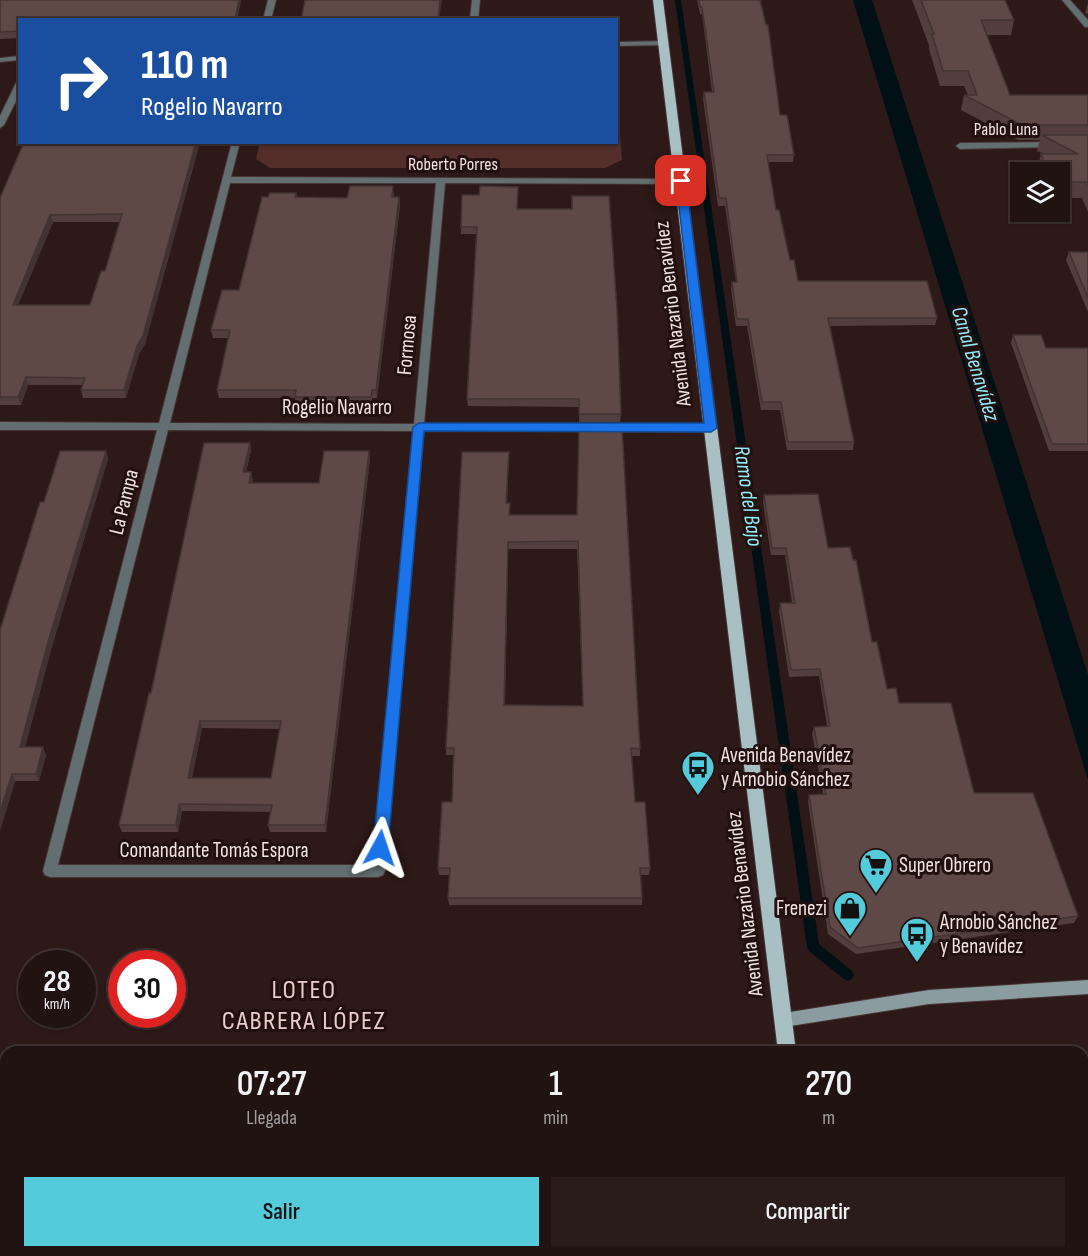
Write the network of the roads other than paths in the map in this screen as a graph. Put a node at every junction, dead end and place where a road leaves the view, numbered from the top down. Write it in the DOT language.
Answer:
graph roads {
  1 [pos="272,0"];
  2 [pos="476,0"];
  3 [pos="658,0"];
  4 [pos="1066,0"];
  5 [pos="268,18"];
  6 [pos="474,18"];
  7 [pos="1088,25"];
  8 [pos="663,43"];
  9 [pos="618,44"];
  10 [pos="18,58"];
  11 [pos="0,60"];
  12 [pos="18,87"];
  13 [pos="0,125"];
  14 [pos="235,144"];
  15 [pos="1065,145"];
  16 [pos="960,146"];
  17 [pos="226,180"];
  18 [pos="441,181"];
  19 [pos="681,181"];
  20 [pos="0,426"];
  21 [pos="164,426"];
  22 [pos="419,427"];
  23 [pos="711,428"];
  24 [pos="50,871"];
  25 [pos="378,871"];
  26 [pos="1088,987"];
  27 [pos="784,1020"];
  28 [pos="787,1046"];
  1 -- 5 [label="street"];
  2 -- 6 [label="street"];
  3 -- 8 [label="main road, Avenida Nazario Benavídez"];
  4 -- 7 [label="street"];
  8 -- 9 [label="street"];
  8 -- 19 [label="main road, Avenida Nazario Benavídez"];
  10 -- 11 [label="street"];
  12 -- 13 [label="street"];
  14 -- 17 [label="street, La Pampa"];
  15 -- 16 [label="street, Pablo Luna"];
  17 -- 18 [label="street, Roberto Porres"];
  17 -- 21 [label="street, La Pampa"];
  18 -- 19 [label="street, Roberto Porres"];
  18 -- 22 [label="street, Formosa"];
  19 -- 23 [label="main road, Avenida Nazario Benavídez"];
  20 -- 21 [label="street, Rogelio Navarro"];
  21 -- 22 [label="street, Rogelio Navarro"];
  21 -- 24 [label="street, La Pampa"];
  22 -- 23 [label="street, Rogelio Navarro"];
  22 -- 25 [label="street, Formosa"];
  23 -- 27 [label="main road, Avenida Nazario Benavídez"];
  24 -- 25 [label="street, Comandante Tomás Espora"];
  26 -- 27 [label="street"];
  27 -- 28 [label="main road, Avenida Nazario Benavídez"];
}
